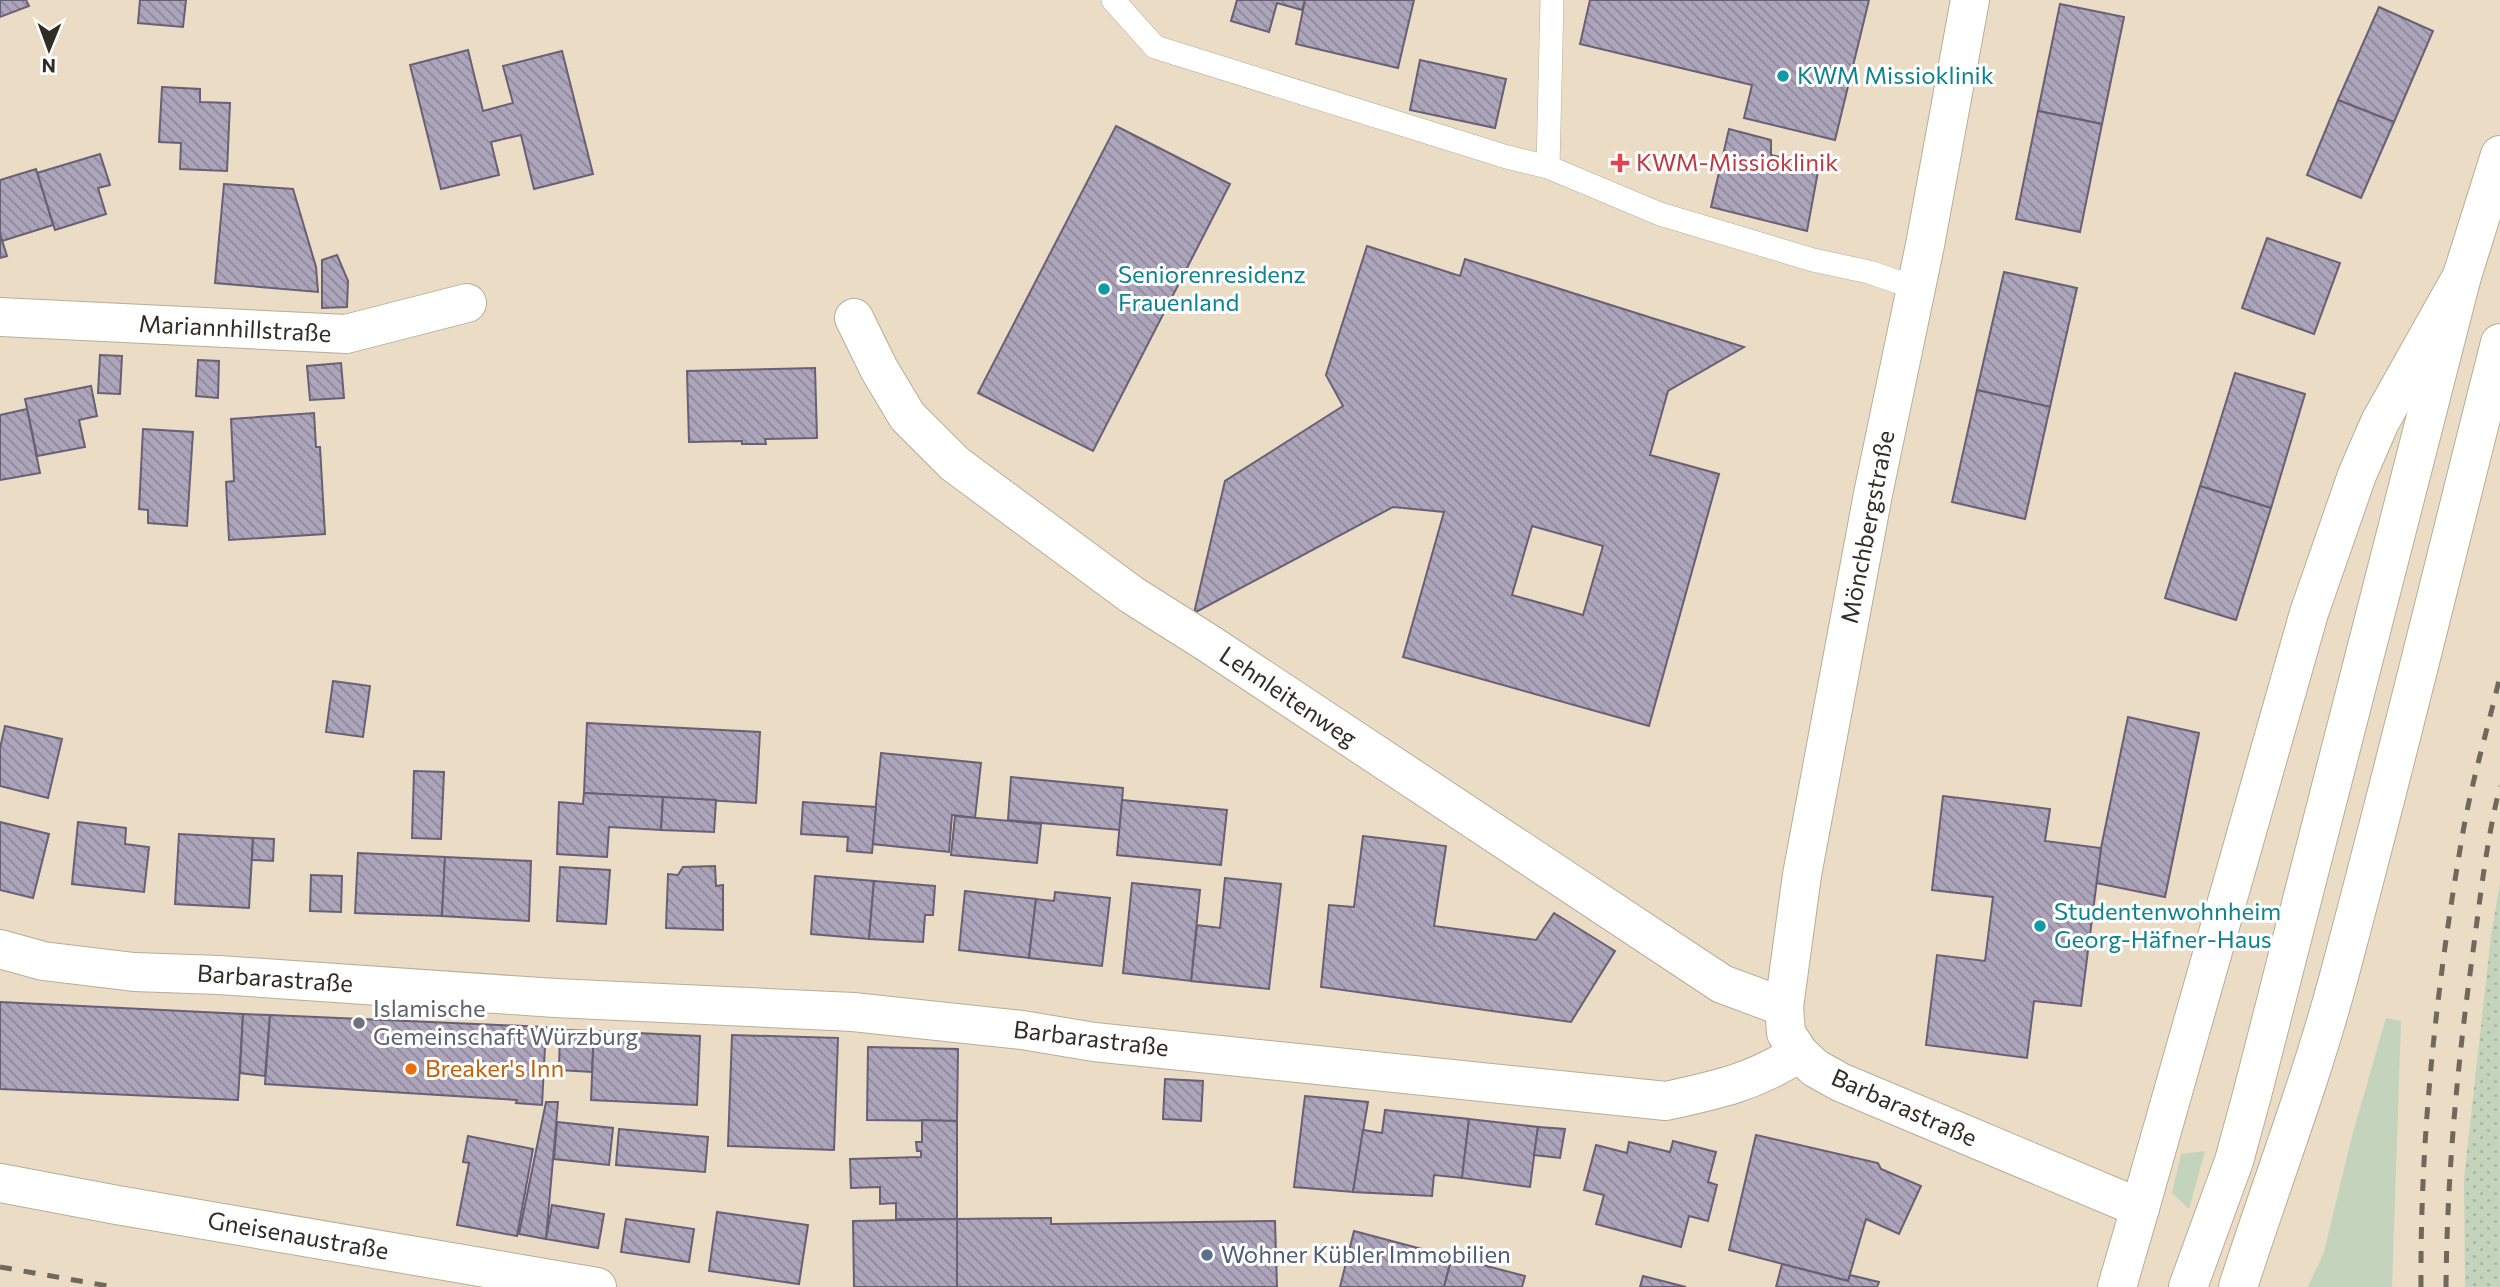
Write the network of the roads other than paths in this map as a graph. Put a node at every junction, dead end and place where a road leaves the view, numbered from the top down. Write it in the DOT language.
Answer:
graph roads {
  1 [pos="1113,0"];
  2 [pos="1552,0"];
  3 [pos="1970,0"];
  4 [pos="2500,155"];
  5 [pos="1548,167"];
  6 [pos="2462,276"];
  7 [pos="1916,288"];
  8 [pos="467,303"];
  9 [pos="0,317"];
  10 [pos="854,318"];
  11 [pos="2500,343"];
  12 [pos="0,949"];
  13 [pos="1784,1007"];
  14 [pos="1799,1053"];
  15 [pos="0,1183"];
  16 [pos="2140,1208"];
  17 [pos="597,1287"];
  18 [pos="2117,1287"];
  19 [pos="2188,1287"];
  20 [pos="2238,1287"];
  1 -- 5 [label="lane"];
  2 -- 5 [label="lane"];
  3 -- 7 [label="main road, Mönchbergstraße"];
  4 -- 6 [label="main road"];
  5 -- 7 [label="lane"];
  6 -- 16 [label="main road"];
  6 -- 19 [label="main road"];
  7 -- 13 [label="main road, Mönchbergstraße"];
  8 -- 9 [label="main road, Mariannhillstraße"];
  10 -- 13 [label="main road, Lehnleitenweg"];
  11 -- 20 [label="main road"];
  12 -- 14 [label="main road, Barbarastraße"];
  13 -- 14 [label="main road, Mönchbergstraße"];
  14 -- 16 [label="main road, Barbarastraße"];
  15 -- 17 [label="main road, Gneisenaustraße"];
  16 -- 18 [label="main road"];
}
